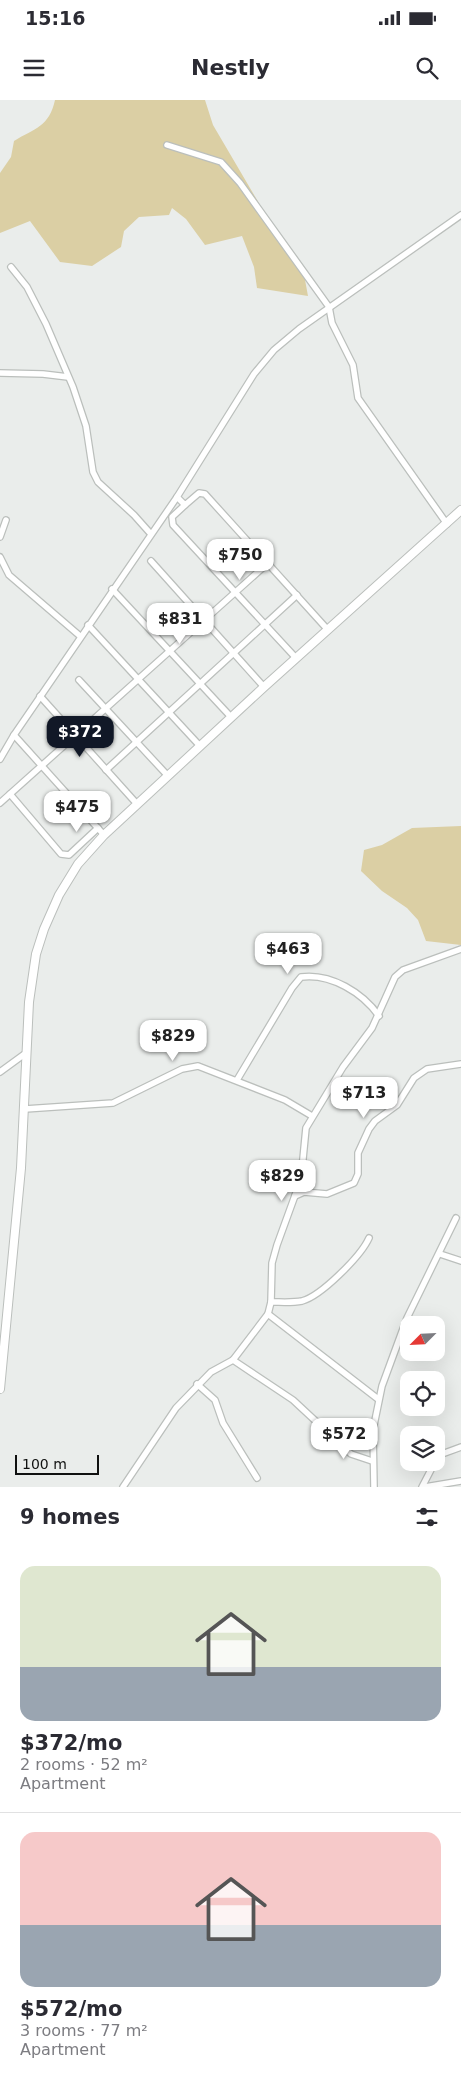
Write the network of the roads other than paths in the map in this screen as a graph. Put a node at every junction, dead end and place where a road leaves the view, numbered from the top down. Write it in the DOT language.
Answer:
graph roads {
  1 [pos="167,145"];
  2 [pos="461,215"];
  3 [pos="11,267"];
  4 [pos="329,307"];
  5 [pos="0,373"];
  6 [pos="68,377"];
  7 [pos="177,497"];
  8 [pos="185,505"];
  9 [pos="461,510"];
  10 [pos="6,520"];
  11 [pos="447,524"];
  12 [pos="150,533"];
  13 [pos="0,537"];
  14 [pos="0,557"];
  15 [pos="151,561"];
  16 [pos="268,563"];
  17 [pos="0,572"];
  18 [pos="9,575"];
  19 [pos="112,589"];
  20 [pos="235,592"];
  21 [pos="297,595"];
  22 [pos="202,620"];
  23 [pos="88,625"];
  24 [pos="266,625"];
  25 [pos="328,630"];
  26 [pos="80,636"];
  27 [pos="170,649"];
  28 [pos="234,653"];
  29 [pos="296,658"];
  30 [pos="138,679"];
  31 [pos="79,680"];
  32 [pos="200,683"];
  33 [pos="264,687"];
  34 [pos="40,696"];
  35 [pos="106,709"];
  36 [pos="169,712"];
  37 [pos="231,717"];
  38 [pos="14,735"];
  39 [pos="75,737"];
  40 [pos="136,742"];
  41 [pos="200,746"];
  42 [pos="0,759"];
  43 [pos="42,766"];
  44 [pos="106,770"];
  45 [pos="168,776"];
  46 [pos="10,794"];
  47 [pos="0,803"];
  48 [pos="137,804"];
  49 [pos="101,831"];
  50 [pos="461,949"];
  51 [pos="379,1016"];
  52 [pos="26,1053"];
  53 [pos="461,1064"];
  54 [pos="0,1072"];
  55 [pos="237,1080"];
  56 [pos="24,1109"];
  57 [pos="312,1116"];
  58 [pos="294,1197"];
  59 [pos="456,1218"];
  60 [pos="369,1238"];
  61 [pos="440,1254"];
  62 [pos="461,1261"];
  63 [pos="271,1302"];
  64 [pos="268,1314"];
  65 [pos="233,1360"];
  66 [pos="197,1384"];
  67 [pos="0,1389"];
  68 [pos="378,1399"];
  69 [pos="461,1447"];
  70 [pos="445,1453"];
  71 [pos="372,1461"];
  72 [pos="431,1471"];
  73 [pos="257,1478"];
  74 [pos="461,1482"];
  75 [pos="123,1487"];
  76 [pos="374,1487"];
  77 [pos="423,1487"];
  1 -- 4 [label="street"];
  2 -- 4 [label="street"];
  3 -- 6 [label="street"];
  4 -- 7 [label="street"];
  4 -- 11 [label="street"];
  5 -- 6 [label="street"];
  6 -- 12 [label="street"];
  7 -- 8 [label="street"];
  7 -- 12 [label="street"];
  8 -- 16 [label="street"];
  8 -- 20 [label="street"];
  9 -- 11 [label="main road"];
  10 -- 13 [label="street"];
  11 -- 25 [label="main road"];
  12 -- 19 [label="street"];
  14 -- 18 [label="street"];
  15 -- 22 [label="street"];
  16 -- 20 [label="street"];
  16 -- 21 [label="street"];
  17 -- 18 [label="street"];
  18 -- 26 [label="street"];
  19 -- 23 [label="street"];
  19 -- 27 [label="street"];
  20 -- 22 [label="street"];
  20 -- 24 [label="street"];
  21 -- 24 [label="street"];
  21 -- 25 [label="street"];
  22 -- 27 [label="street"];
  22 -- 28 [label="street"];
  23 -- 26 [label="street"];
  23 -- 30 [label="street"];
  24 -- 28 [label="street"];
  24 -- 29 [label="street"];
  25 -- 29 [label="main road"];
  26 -- 34 [label="street"];
  27 -- 30 [label="street"];
  27 -- 32 [label="street"];
  28 -- 32 [label="street"];
  28 -- 33 [label="street"];
  29 -- 33 [label="main road"];
  30 -- 35 [label="street"];
  30 -- 36 [label="street"];
  31 -- 35 [label="street"];
  32 -- 36 [label="street"];
  32 -- 37 [label="street"];
  33 -- 37 [label="main road"];
  34 -- 38 [label="street"];
  34 -- 39 [label="street"];
  35 -- 39 [label="street"];
  35 -- 40 [label="street"];
  36 -- 40 [label="street"];
  36 -- 41 [label="street"];
  37 -- 41 [label="main road"];
  38 -- 42 [label="street"];
  38 -- 43 [label="street"];
  39 -- 43 [label="street"];
  39 -- 44 [label="street"];
  40 -- 44 [label="street"];
  40 -- 45 [label="street"];
  41 -- 45 [label="main road"];
  43 -- 46 [label="street"];
  43 -- 49 [label="street"];
  44 -- 48 [label="street"];
  45 -- 48 [label="main road"];
  46 -- 47 [label="street"];
  46 -- 49 [label="street"];
  48 -- 49 [label="main road"];
  49 -- 52 [label="main road"];
  50 -- 51 [label="street"];
  51 -- 55 [label="street"];
  51 -- 57 [label="street"];
  52 -- 54 [label="street"];
  52 -- 56 [label="main road"];
  53 -- 58 [label="street"];
  55 -- 56 [label="street"];
  55 -- 57 [label="street"];
  56 -- 67 [label="main road"];
  57 -- 58 [label="street"];
  58 -- 63 [label="street"];
  59 -- 61 [label="street"];
  60 -- 63 [label="street"];
  61 -- 62 [label="street"];
  61 -- 68 [label="street"];
  63 -- 64 [label="street"];
  64 -- 65 [label="street"];
  64 -- 68 [label="street"];
  65 -- 66 [label="street"];
  65 -- 71 [label="street"];
  66 -- 73 [label="street"];
  66 -- 75 [label="street"];
  68 -- 71 [label="street"];
  69 -- 70 [label="street"];
  71 -- 76 [label="street"];
  72 -- 77 [label="street"];
  74 -- 77 [label="street"];
}
